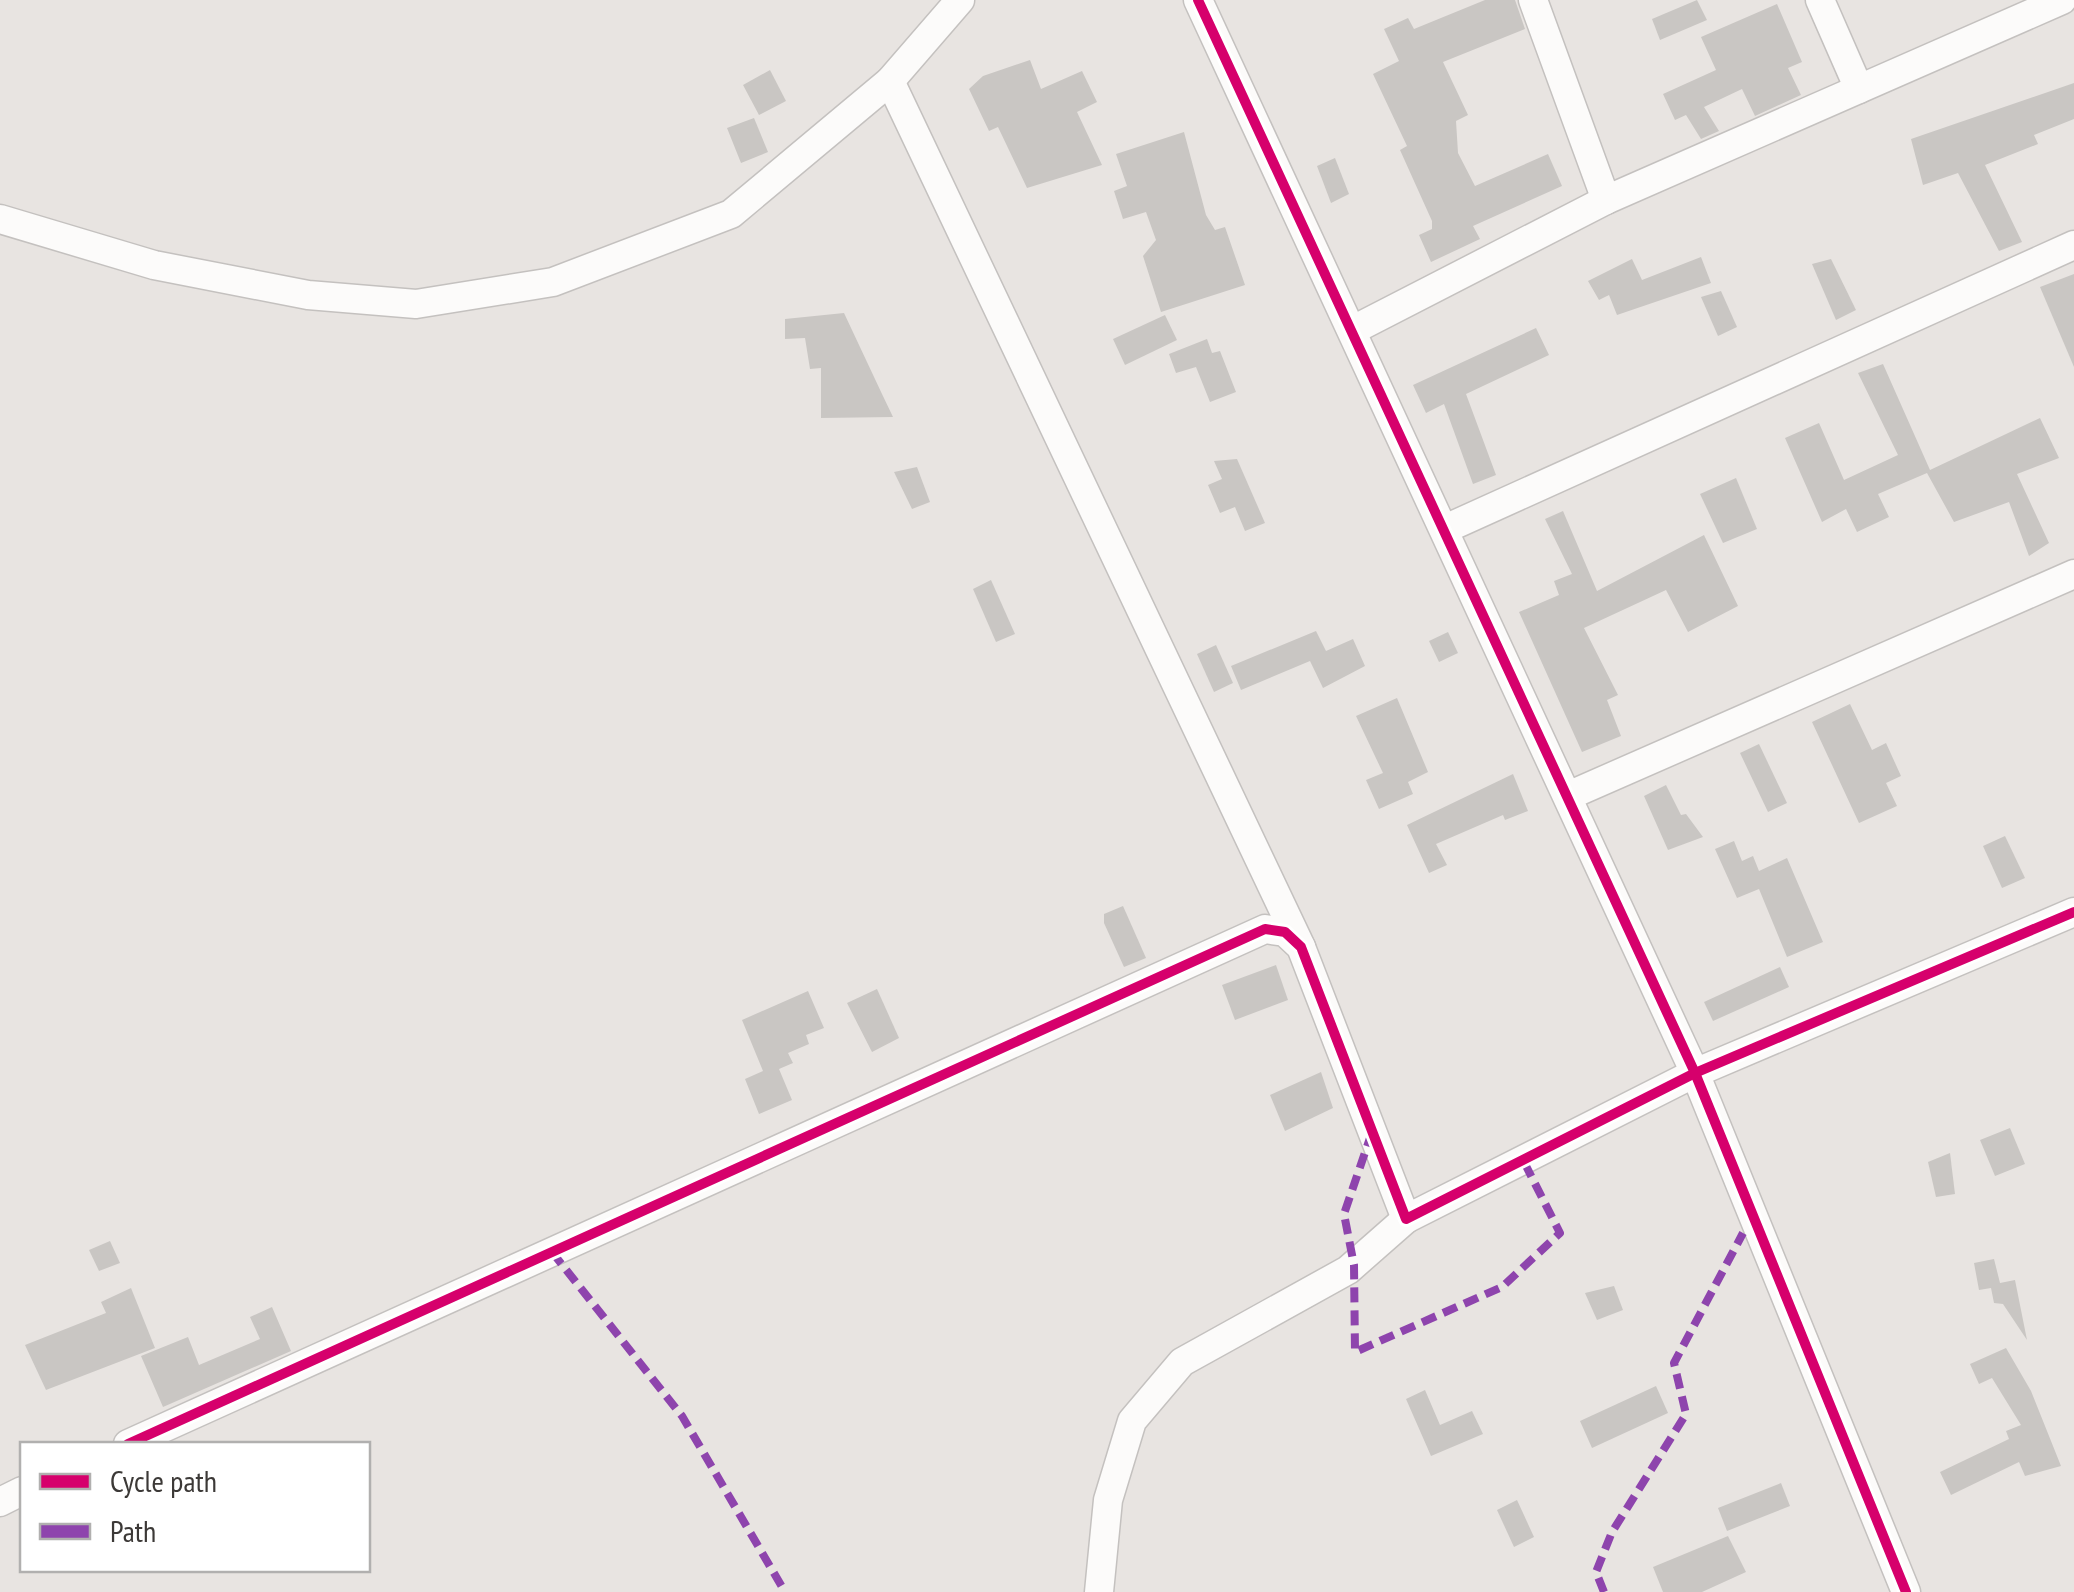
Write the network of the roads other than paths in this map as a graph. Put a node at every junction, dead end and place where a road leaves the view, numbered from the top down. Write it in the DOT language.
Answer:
graph roads {
  1 [pos="960,0"];
  2 [pos="1198,0"];
  3 [pos="1533,0"];
  4 [pos="1820,0"];
  5 [pos="2062,0"];
  6 [pos="890,81"];
  7 [pos="1859,89"];
  8 [pos="1606,200"];
  9 [pos="0,219"];
  10 [pos="2074,244"];
  11 [pos="1353,330"];
  12 [pos="1445,529"];
  13 [pos="2074,574"];
  14 [pos="1568,796"];
  15 [pos="2074,912"];
  16 [pos="1301,947"];
  17 [pos="1695,1072"];
  18 [pos="1406,1219"];
  19 [pos="132,1442"];
  20 [pos="1099,1592"];
  21 [pos="1906,1592"];
  1 -- 6 [label="street"];
  2 -- 11 [label="street"];
  3 -- 8 [label="street"];
  4 -- 7 [label="street"];
  5 -- 7 [label="street"];
  6 -- 9 [label="street"];
  6 -- 16 [label="street"];
  7 -- 8 [label="street"];
  8 -- 11 [label="street"];
  10 -- 12 [label="street"];
  11 -- 12 [label="street"];
  12 -- 14 [label="street"];
  13 -- 14 [label="street"];
  14 -- 17 [label="street"];
  15 -- 17 [label="street"];
  16 -- 18 [label="street"];
  16 -- 19 [label="street"];
  17 -- 18 [label="street"];
  17 -- 21 [label="street"];
  18 -- 20 [label="street"];
}
